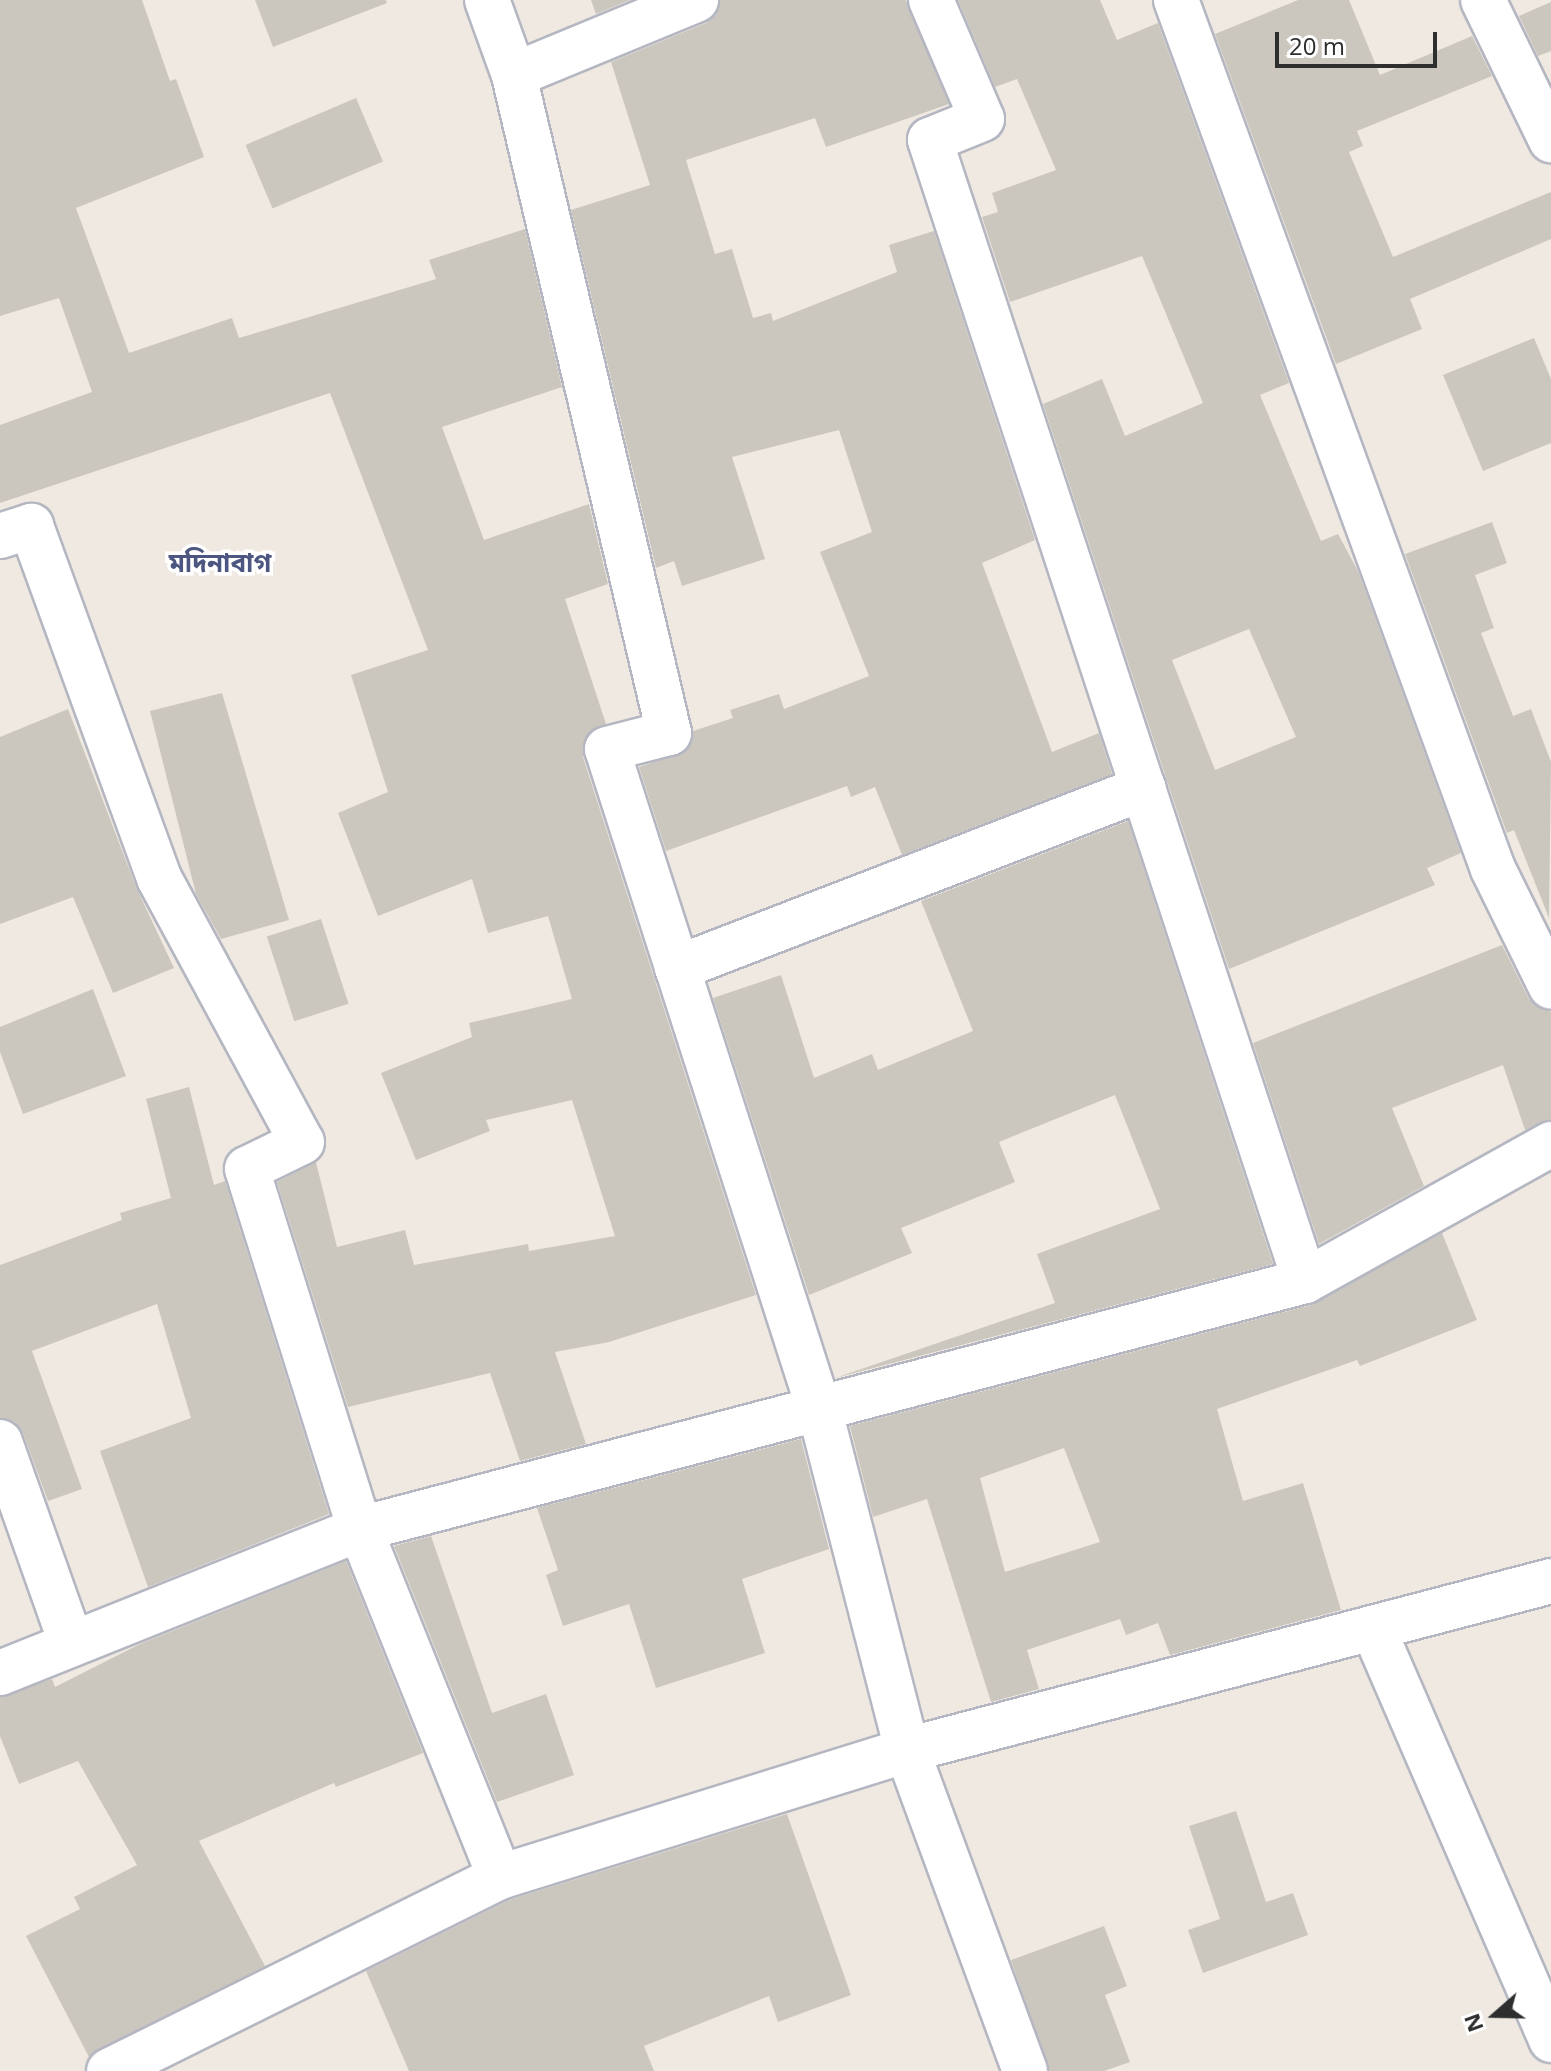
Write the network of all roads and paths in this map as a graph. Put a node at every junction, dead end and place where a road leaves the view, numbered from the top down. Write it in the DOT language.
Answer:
graph roads {
  1 [pos="487,0"];
  2 [pos="696,0"];
  3 [pos="931,0"];
  4 [pos="1176,0"];
  5 [pos="1483,0"];
  6 [pos="514,75"];
  7 [pos="1551,140"];
  8 [pos="0,536"];
  9 [pos="1144,788"];
  10 [pos="677,968"];
  11 [pos="1551,987"];
  12 [pos="1551,1144"];
  13 [pos="1305,1281"];
  14 [pos="820,1412"];
  15 [pos="0,1442"];
  16 [pos="360,1529"];
  17 [pos="1551,1581"];
  18 [pos="1373,1628"];
  19 [pos="71,1642"];
  20 [pos="0,1673"];
  21 [pos="907,1750"];
  22 [pos="500,1877"];
  23 [pos="1551,2040"];
  24 [pos="109,2071"];
  25 [pos="1025,2071"];
  1 -- 6 [label="street"];
  2 -- 6 [label="street"];
  3 -- 9 [label="street"];
  4 -- 11 [label="street"];
  5 -- 7 [label="street"];
  6 -- 10 [label="street"];
  8 -- 16 [label="street"];
  9 -- 10 [label="street"];
  9 -- 13 [label="street"];
  10 -- 14 [label="street"];
  12 -- 13 [label="street"];
  13 -- 14 [label="street"];
  14 -- 16 [label="street"];
  14 -- 21 [label="street"];
  15 -- 19 [label="street"];
  16 -- 19 [label="street"];
  16 -- 22 [label="street"];
  17 -- 18 [label="street"];
  18 -- 21 [label="street"];
  18 -- 23 [label="street"];
  19 -- 20 [label="street"];
  21 -- 22 [label="street"];
  21 -- 25 [label="street"];
  22 -- 24 [label="street"];
}
